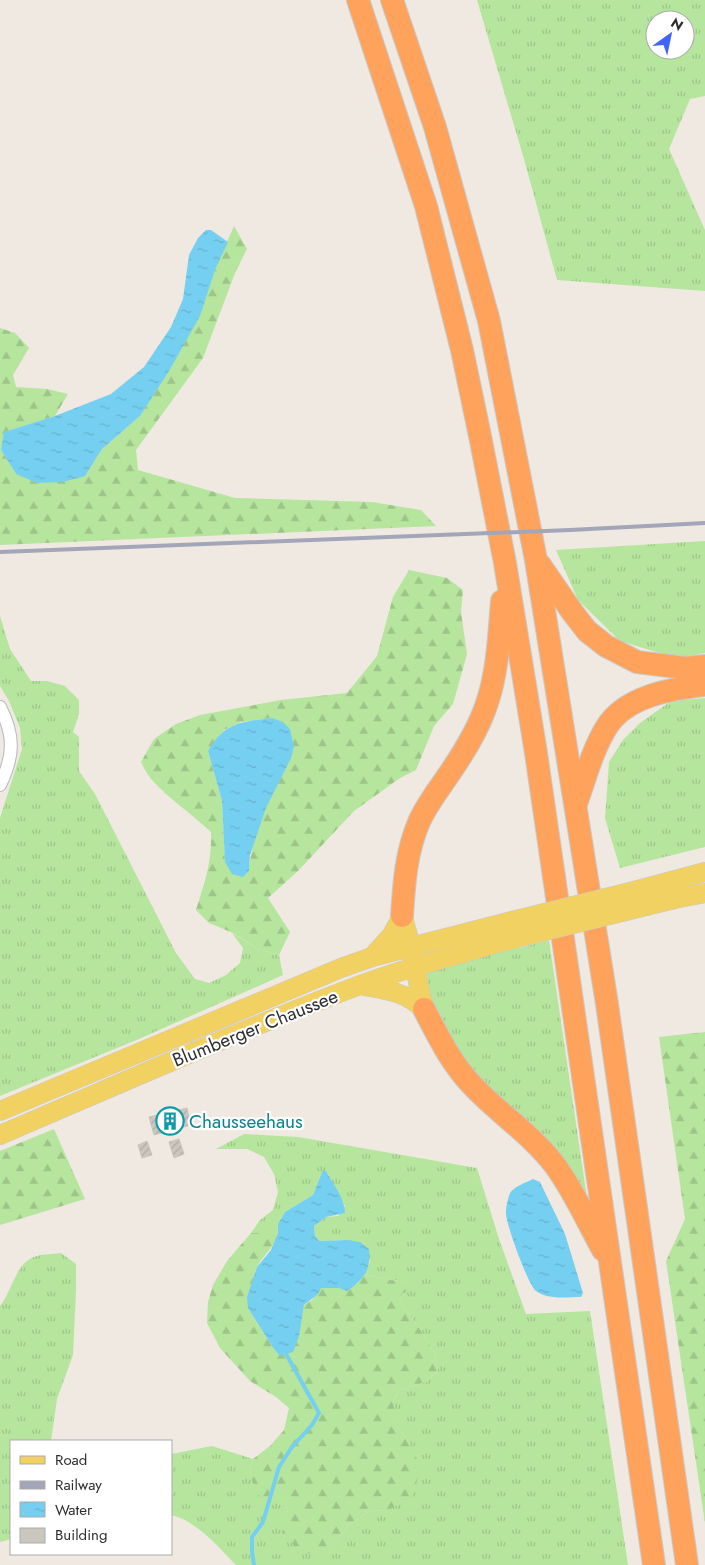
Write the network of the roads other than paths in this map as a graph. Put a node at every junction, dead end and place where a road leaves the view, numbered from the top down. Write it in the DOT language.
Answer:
graph roads {
  1 [pos="358,0"];
  2 [pos="392,0"];
  3 [pos="536,560"];
  4 [pos="505,563"];
  5 [pos="705,666"];
  6 [pos="705,685"];
  7 [pos="0,707"];
  8 [pos="0,785"];
  9 [pos="575,807"];
  10 [pos="705,872"];
  11 [pos="705,893"];
  12 [pos="640,899"];
  13 [pos="402,916"];
  14 [pos="514,930"];
  15 [pos="412,946"];
  16 [pos="372,956"];
  17 [pos="415,967"];
  18 [pos="360,985"];
  19 [pos="424,1009"];
  20 [pos="0,1111"];
  21 [pos="0,1135"];
  22 [pos="610,1264"];
  23 [pos="654,1565"];
  24 [pos="687,1565"];
  1 -- 4 [label="highway"];
  2 -- 3 [label="highway"];
  3 -- 5 [label="highway"];
  3 -- 9 [label="highway"];
  4 -- 13 [label="highway"];
  4 -- 22 [label="highway"];
  6 -- 9 [label="highway"];
  7 -- 8 [label="street"];
  9 -- 24 [label="highway"];
  10 -- 12 [label="main road"];
  11 -- 12 [label="main road"];
  12 -- 14 [label="main road, bridge"];
  13 -- 15 [label="main road"];
  13 -- 16 [label="main road"];
  14 -- 15 [label="main road, Blumberger Chaussee"];
  14 -- 17 [label="main road, Blumberger Chaussee"];
  15 -- 16 [label="main road, Blumberger Chaussee"];
  15 -- 17 [label="main road"];
  16 -- 20 [label="main road, Blumberger Chaussee"];
  17 -- 18 [label="main road, Blumberger Chaussee"];
  17 -- 19 [label="main road"];
  18 -- 19 [label="main road"];
  18 -- 21 [label="main road, Blumberger Chaussee"];
  19 -- 22 [label="highway"];
  22 -- 23 [label="highway"];
}
